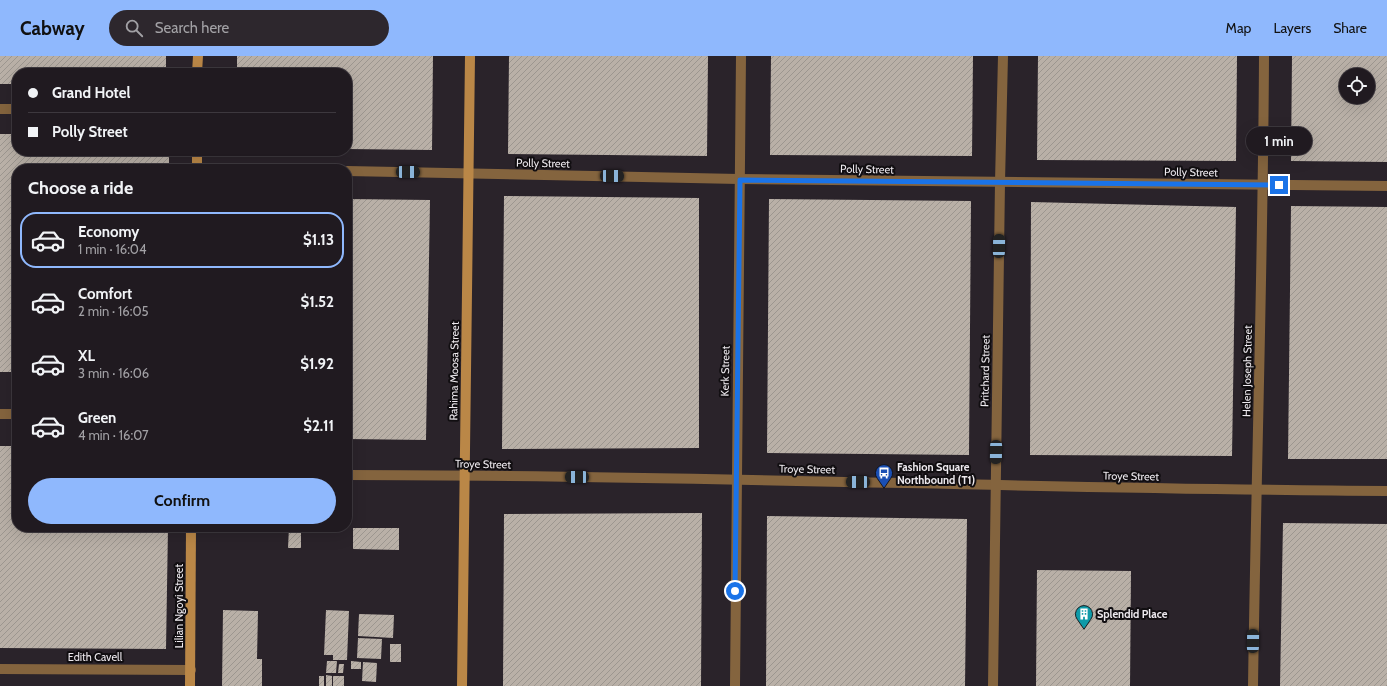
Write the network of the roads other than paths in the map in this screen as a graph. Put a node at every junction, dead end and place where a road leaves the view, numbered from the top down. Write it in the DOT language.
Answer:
graph roads {
  1 [pos="198,56"];
  2 [pos="470,56"];
  3 [pos="741,56"];
  4 [pos="1003,56"];
  5 [pos="1264,56"];
  6 [pos="197,68"];
  7 [pos="0,109"];
  8 [pos="12,109"];
  9 [pos="352,171"];
  10 [pos="469,173"];
  11 [pos="740,180"];
  12 [pos="1000,182"];
  13 [pos="1263,185"];
  14 [pos="1387,186"];
  15 [pos="0,414"];
  16 [pos="12,414"];
  17 [pos="465,475"];
  18 [pos="352,476"];
  19 [pos="736,480"];
  20 [pos="995,484"];
  21 [pos="1256,490"];
  22 [pos="1387,491"];
  23 [pos="191,532"];
  24 [pos="0,669"];
  25 [pos="191,670"];
  26 [pos="190,686"];
  27 [pos="462,686"];
  28 [pos="735,686"];
  29 [pos="993,686"];
  30 [pos="1253,686"];
  1 -- 6 [label="street"];
  2 -- 10 [label="street, Rahima Moosa Street"];
  3 -- 11 [label="street, Kerk Street"];
  4 -- 12 [label="street, Pritchard Street"];
  5 -- 13 [label="street, Helen Joseph Street"];
  7 -- 8 [label="street"];
  9 -- 10 [label="street, Polly Street"];
  10 -- 11 [label="street, Polly Street"];
  10 -- 17 [label="street, Rahima Moosa Street"];
  11 -- 12 [label="street, Polly Street"];
  11 -- 19 [label="street, Kerk Street"];
  12 -- 13 [label="street, Polly Street"];
  12 -- 20 [label="street, Pritchard Street"];
  13 -- 14 [label="street, Polly Street"];
  13 -- 21 [label="street, Helen Joseph Street"];
  15 -- 16 [label="street"];
  17 -- 18 [label="street, Troye Street"];
  17 -- 19 [label="street, Troye Street"];
  17 -- 27 [label="street, Rahima Moosa Street"];
  19 -- 20 [label="street, Troye Street"];
  19 -- 28 [label="street, Kerk Street"];
  20 -- 21 [label="street, Troye Street"];
  20 -- 29 [label="street, Pritchard Street"];
  21 -- 22 [label="street, Troye Street"];
  21 -- 30 [label="street, Helen Joseph Street"];
  23 -- 25 [label="street, Lilian Ngoyi Street"];
  24 -- 25 [label="street, Edith Cavell"];
  25 -- 26 [label="street, Lilian Ngoyi Street"];
}
